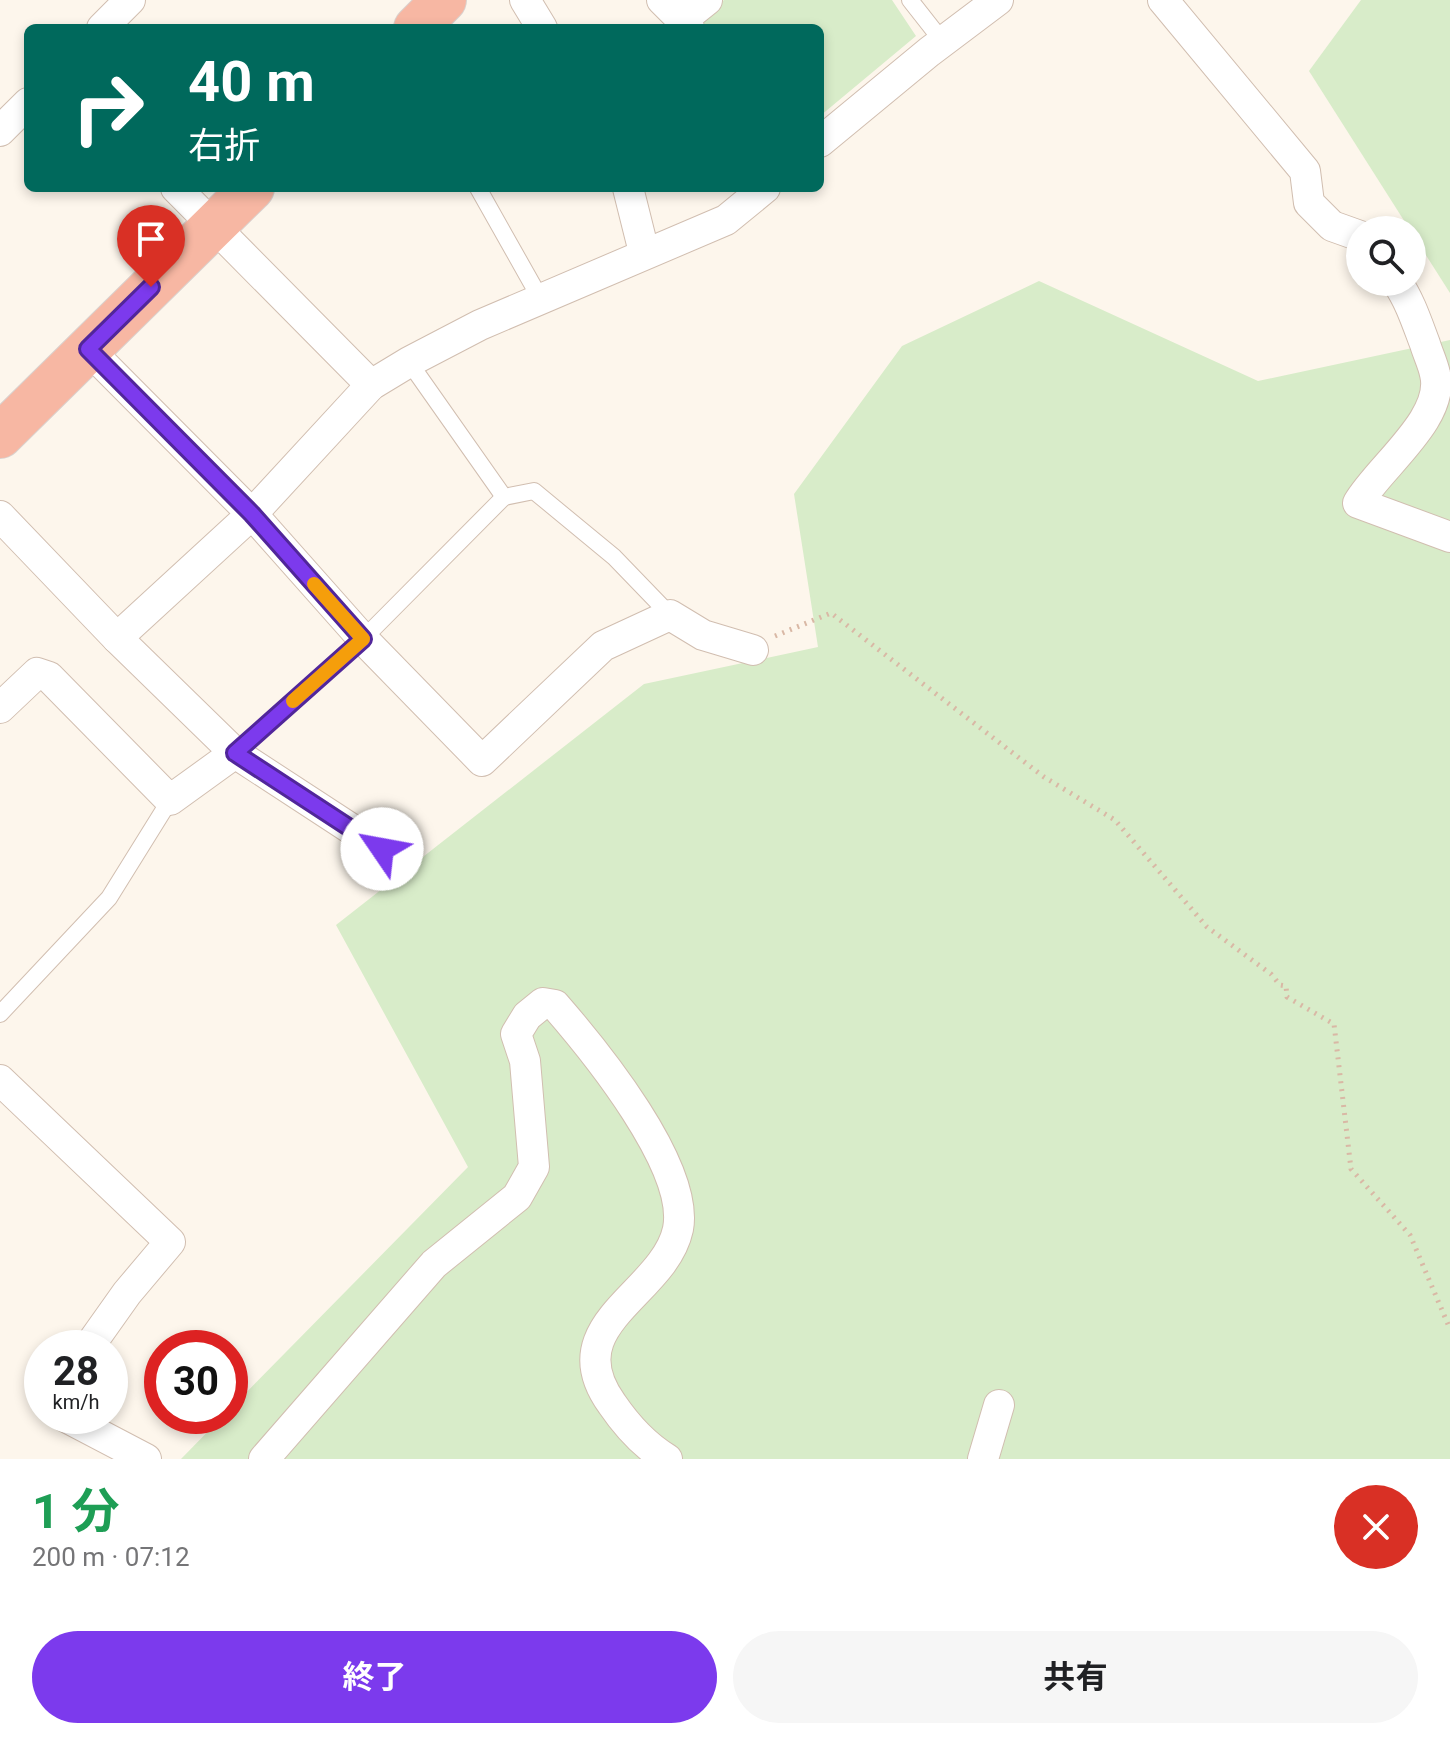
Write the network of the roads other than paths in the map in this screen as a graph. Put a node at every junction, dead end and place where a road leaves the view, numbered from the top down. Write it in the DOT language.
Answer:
graph roads {
  1 [pos="130,0"];
  2 [pos="444,0"];
  3 [pos="525,0"];
  4 [pos="707,0"];
  5 [pos="910,0"];
  6 [pos="998,0"];
  7 [pos="1163,0"];
  8 [pos="678,16"];
  9 [pos="106,24"];
  10 [pos="420,24"];
  11 [pos="540,24"];
  12 [pos="943,42"];
  13 [pos="24,107"];
  14 [pos="0,131"];
  15 [pos="824,139"];
  16 [pos="180,192"];
  17 [pos="248,192"];
  18 [pos="480,192"];
  19 [pos="629,192"];
  20 [pos="760,192"];
  21 [pos="214,225"];
  22 [pos="1346,231"];
  23 [pos="644,252"];
  24 [pos="1407,296"];
  25 [pos="540,298"];
  26 [pos="88,349"];
  27 [pos="409,362"];
  28 [pos="371,385"];
  29 [pos="0,436"];
  30 [pos="504,497"];
  31 [pos="252,514"];
  32 [pos="0,516"];
  33 [pos="1450,537"];
  34 [pos="670,615"];
  35 [pos="117,638"];
  36 [pos="363,639"];
  37 [pos="753,650"];
  38 [pos="0,708"];
  39 [pos="235,753"];
  40 [pos="170,800"];
  41 [pos="382,849"];
  42 [pos="0,1014"];
  43 [pos="0,1080"];
  44 [pos="101,1330"];
  45 [pos="999,1405"];
  46 [pos="98,1434"];
  47 [pos="146,1459"];
  48 [pos="264,1459"];
  49 [pos="667,1459"];
  50 [pos="983,1459"];
  1 -- 9 [label="street"];
  2 -- 10 [label="highway"];
  3 -- 11 [label="street"];
  4 -- 8 [label="street"];
  5 -- 12 [label="lane"];
  6 -- 12 [label="street"];
  7 -- 22 [label="street"];
  12 -- 15 [label="street"];
  13 -- 14 [label="street"];
  16 -- 21 [label="street"];
  17 -- 21 [label="highway"];
  18 -- 25 [label="lane"];
  19 -- 23 [label="street"];
  20 -- 23 [label="street"];
  21 -- 26 [label="highway"];
  21 -- 28 [label="street"];
  23 -- 25 [label="street"];
  24 -- 33 [label="street"];
  25 -- 27 [label="street"];
  26 -- 29 [label="highway"];
  26 -- 31 [label="street"];
  27 -- 28 [label="street"];
  27 -- 30 [label="lane"];
  28 -- 31 [label="street"];
  30 -- 34 [label="lane"];
  30 -- 36 [label="lane"];
  31 -- 35 [label="street"];
  31 -- 36 [label="street"];
  32 -- 35 [label="street"];
  34 -- 36 [label="street"];
  34 -- 37 [label="street"];
  35 -- 39 [label="street"];
  36 -- 39 [label="lane"];
  38 -- 40 [label="street"];
  39 -- 40 [label="street"];
  39 -- 41 [label="street"];
  40 -- 42 [label="lane"];
  43 -- 44 [label="street"];
  45 -- 50 [label="street"];
  46 -- 47 [label="street"];
  48 -- 49 [label="street"];
}
